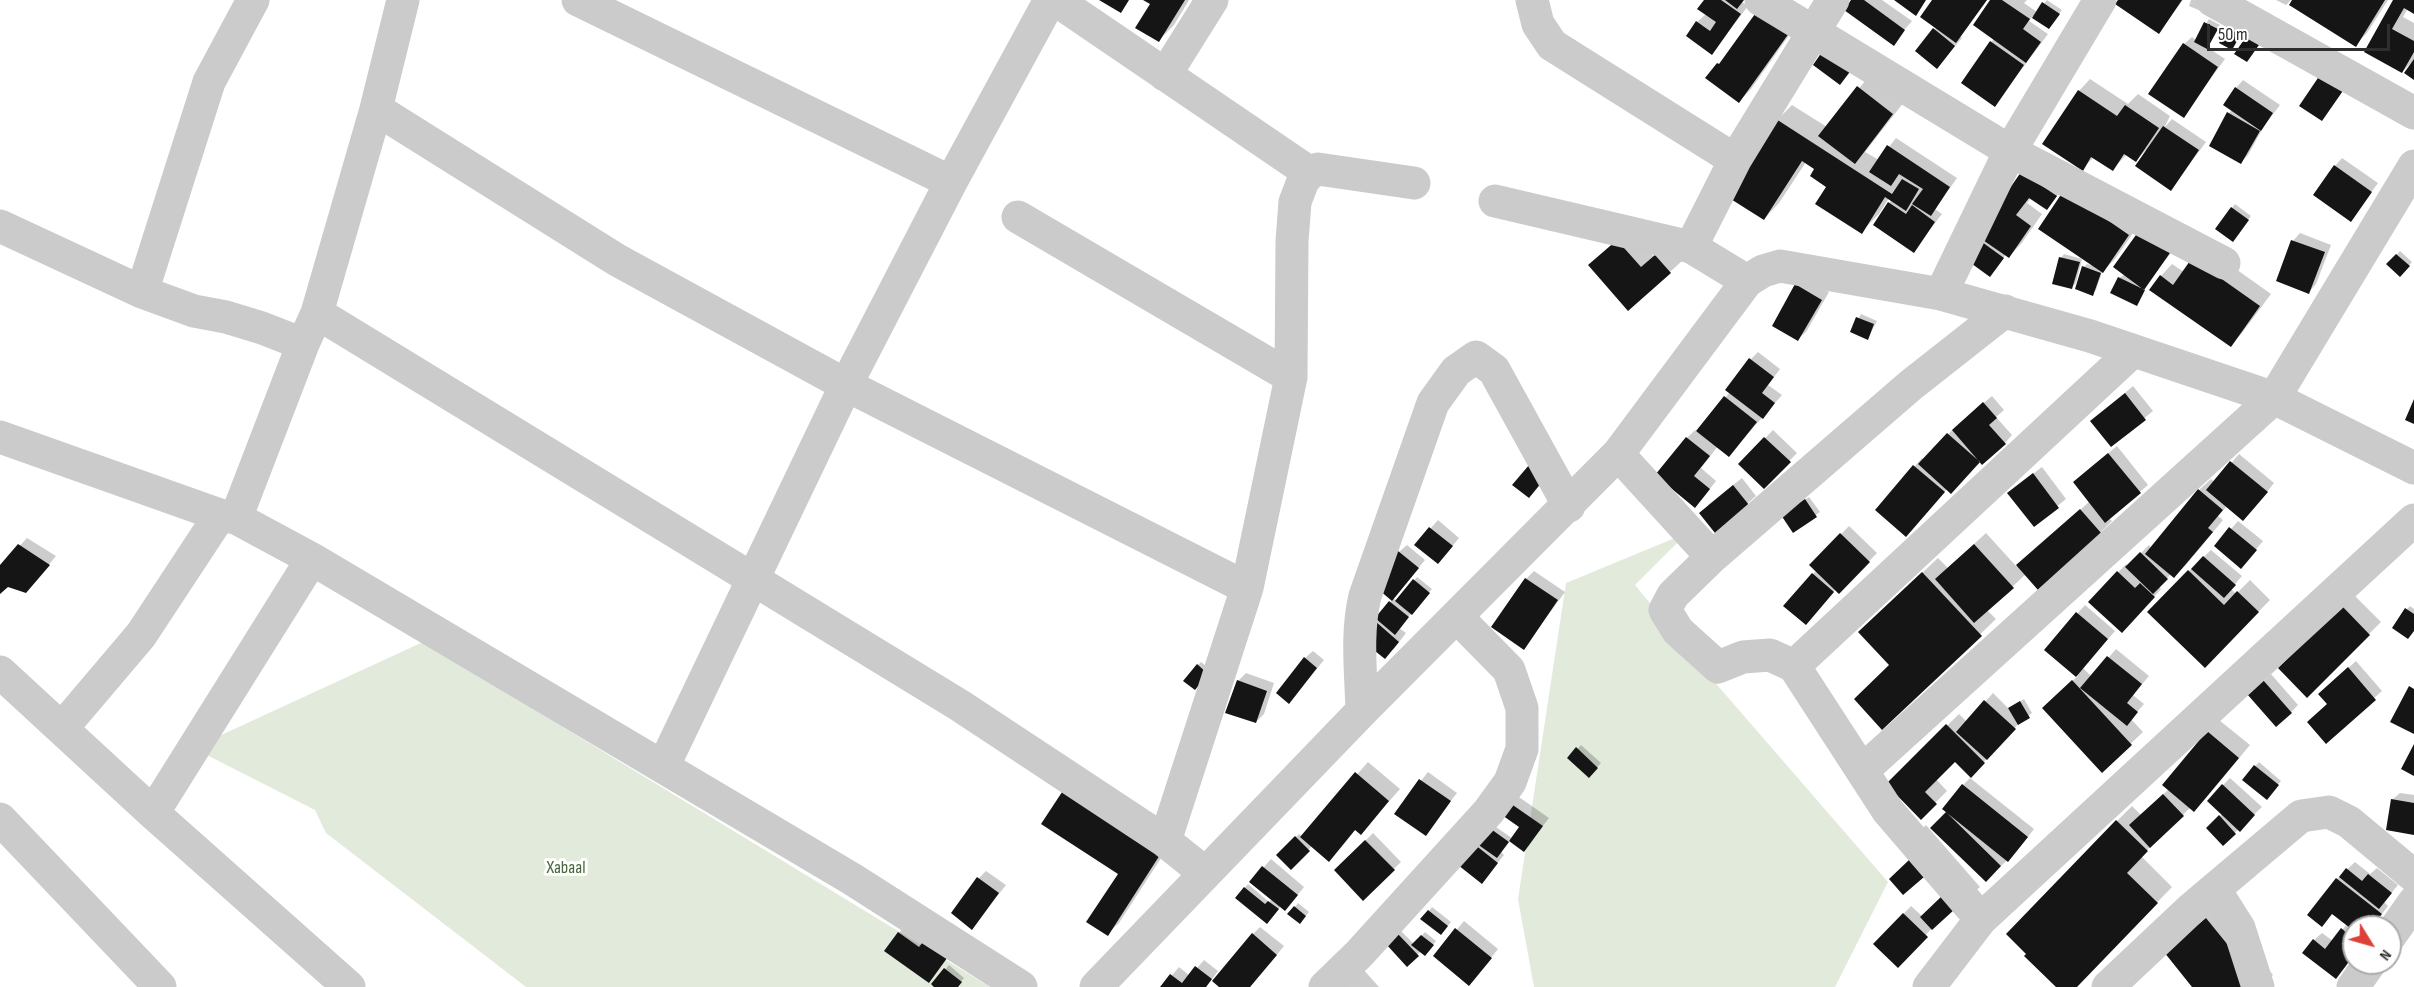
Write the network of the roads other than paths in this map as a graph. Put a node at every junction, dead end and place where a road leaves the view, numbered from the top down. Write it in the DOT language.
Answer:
graph roads {
  1 [pos="253,0"];
  2 [pos="403,0"];
  3 [pos="578,0"];
  4 [pos="1050,0"];
  5 [pos="1056,0"];
  6 [pos="1212,0"];
  7 [pos="1761,0"];
  8 [pos="1833,0"];
  9 [pos="2100,0"];
  10 [pos="2212,0"];
  11 [pos="1526,3"];
  12 [pos="1813,32"];
  13 [pos="1165,75"];
  14 [pos="376,109"];
  15 [pos="2414,113"];
  16 [pos="2010,151"];
  17 [pos="1735,160"];
  18 [pos="2414,166"];
  19 [pos="1310,173"];
  20 [pos="951,182"];
  21 [pos="1414,183"];
  22 [pos="1495,201"];
  23 [pos="1018,217"];
  24 [pos="0,226"];
  25 [pos="1691,247"];
  26 [pos="2224,263"];
  27 [pos="1747,281"];
  28 [pos="142,292"];
  29 [pos="1941,294"];
  30 [pos="2005,311"];
  31 [pos="317,313"];
  32 [pos="303,344"];
  33 [pos="2133,351"];
  34 [pos="1291,377"];
  35 [pos="846,385"];
  36 [pos="2274,398"];
  37 [pos="0,437"];
  38 [pos="1618,454"];
  39 [pos="2414,468"];
  40 [pos="1569,506"];
  41 [pos="228,516"];
  42 [pos="2414,520"];
  43 [pos="1712,557"];
  44 [pos="312,559"];
  45 [pos="754,579"];
  46 [pos="1247,588"];
  47 [pos="1457,617"];
  48 [pos="1794,666"];
  49 [pos="0,672"];
  50 [pos="1362,711"];
  51 [pos="63,728"];
  52 [pos="663,767"];
  53 [pos="1863,770"];
  54 [pos="153,813"];
  55 [pos="0,819"];
  56 [pos="1165,841"];
  57 [pos="1205,873"];
  58 [pos="2414,876"];
  59 [pos="2215,890"];
  60 [pos="2414,903"];
  61 [pos="1981,919"];
  62 [pos="2402,920"];
  63 [pos="160,987"];
  64 [pos="349,987"];
  65 [pos="1021,987"];
  66 [pos="1096,987"];
  67 [pos="1325,987"];
  68 [pos="1929,987"];
  69 [pos="2108,987"];
  70 [pos="2258,987"];
  1 -- 28 [label="street"];
  2 -- 14 [label="street"];
  3 -- 20 [label="street"];
  4 -- 20 [label="street"];
  5 -- 13 [label="street"];
  6 -- 13 [label="street"];
  7 -- 12 [label="street"];
  8 -- 12 [label="street"];
  9 -- 16 [label="street"];
  10 -- 15 [label="street"];
  11 -- 17 [label="street"];
  12 -- 16 [label="street"];
  12 -- 17 [label="street"];
  13 -- 19 [label="street"];
  14 -- 31 [label="street"];
  14 -- 35 [label="street"];
  16 -- 26 [label="street"];
  16 -- 29 [label="street"];
  17 -- 25 [label="street"];
  18 -- 36 [label="street"];
  19 -- 21 [label="street"];
  19 -- 34 [label="street"];
  20 -- 35 [label="street"];
  22 -- 25 [label="street"];
  23 -- 34 [label="street"];
  24 -- 28 [label="street"];
  25 -- 27 [label="street"];
  27 -- 29 [label="street"];
  27 -- 38 [label="street"];
  28 -- 32 [label="street"];
  29 -- 30 [label="street"];
  30 -- 33 [label="street"];
  30 -- 43 [label="street"];
  31 -- 32 [label="street"];
  31 -- 45 [label="street"];
  32 -- 41 [label="street"];
  33 -- 36 [label="street"];
  33 -- 48 [label="street"];
  34 -- 46 [label="street"];
  35 -- 45 [label="street"];
  35 -- 46 [label="street"];
  36 -- 39 [label="street"];
  36 -- 53 [label="street"];
  37 -- 41 [label="street"];
  38 -- 40 [label="street"];
  38 -- 43 [label="street"];
  40 -- 47 [label="street"];
  40 -- 50 [label="street"];
  41 -- 44 [label="street"];
  41 -- 51 [label="street"];
  42 -- 61 [label="street"];
  43 -- 48 [label="street"];
  44 -- 52 [label="street"];
  44 -- 54 [label="street"];
  45 -- 52 [label="street"];
  45 -- 56 [label="street"];
  46 -- 56 [label="street"];
  47 -- 50 [label="street"];
  47 -- 67 [label="street"];
  48 -- 53 [label="street"];
  49 -- 51 [label="street"];
  50 -- 57 [label="street"];
  51 -- 54 [label="street"];
  52 -- 65 [label="street"];
  53 -- 61 [label="street"];
  54 -- 64 [label="street"];
  55 -- 63 [label="street"];
  56 -- 57 [label="street"];
  57 -- 66 [label="street"];
  58 -- 59 [label="street"];
  59 -- 69 [label="street"];
  59 -- 70 [label="street"];
  60 -- 62 [label="street"];
  61 -- 68 [label="street"];
}
